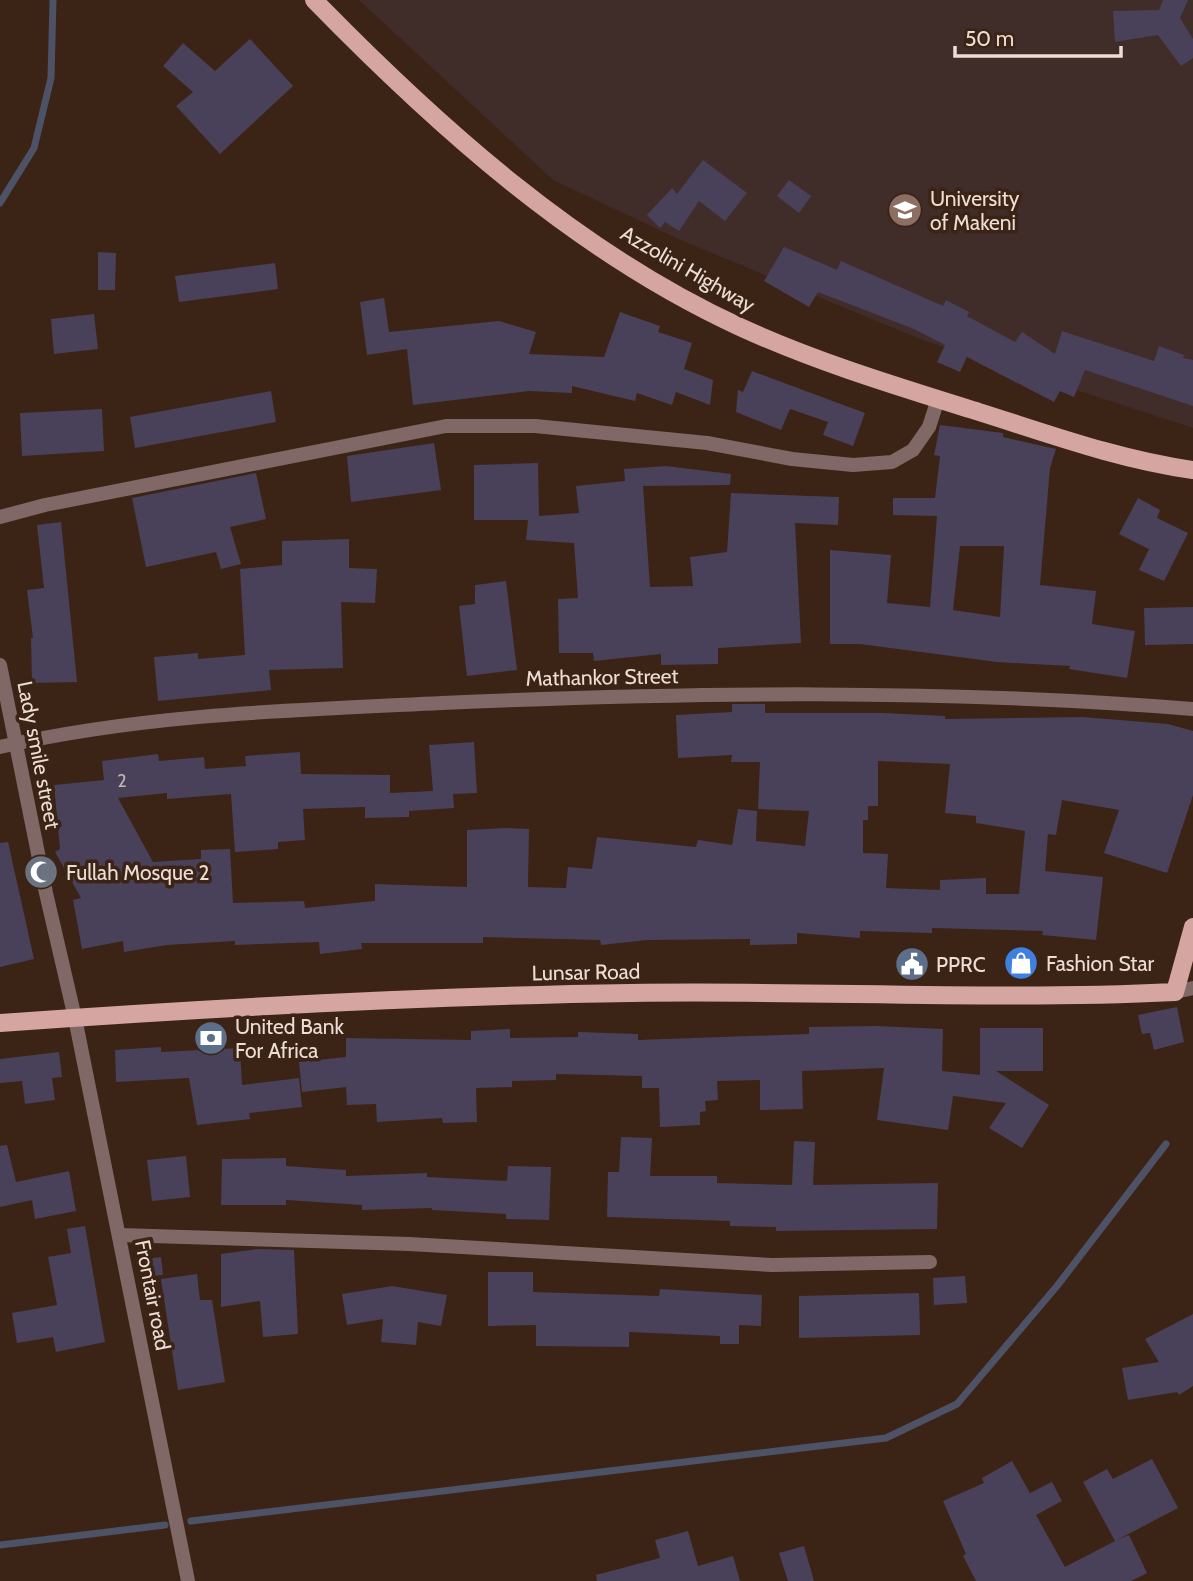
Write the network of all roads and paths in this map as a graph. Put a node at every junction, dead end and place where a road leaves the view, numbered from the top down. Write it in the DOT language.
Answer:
graph roads {
  1 [pos="314,0"];
  2 [pos="938,399"];
  3 [pos="1193,471"];
  4 [pos="0,517"];
  5 [pos="0,665"];
  6 [pos="1193,709"];
  7 [pos="7,746"];
  8 [pos="1193,927"];
  9 [pos="1193,988"];
  10 [pos="1175,992"];
  11 [pos="75,1018"];
  12 [pos="0,1023"];
  13 [pos="120,1235"];
  14 [pos="930,1262"];
  15 [pos="188,1581"];
  1 -- 2 [label="main road, Azzolini Highway"];
  2 -- 3 [label="main road, Azzolini Highway"];
  2 -- 4 [label="street"];
  5 -- 7 [label="street, Lady smile street"];
  6 -- 7 [label="street, Mathankor Street"];
  7 -- 11 [label="street, Lady smile street"];
  8 -- 10 [label="main road"];
  9 -- 10 [label="street"];
  10 -- 11 [label="main road, Lunsar Road"];
  11 -- 12 [label="main road, Lunsar Road"];
  11 -- 13 [label="street, Frontair road"];
  13 -- 14 [label="street"];
  13 -- 15 [label="street, Frontair road"];
}
